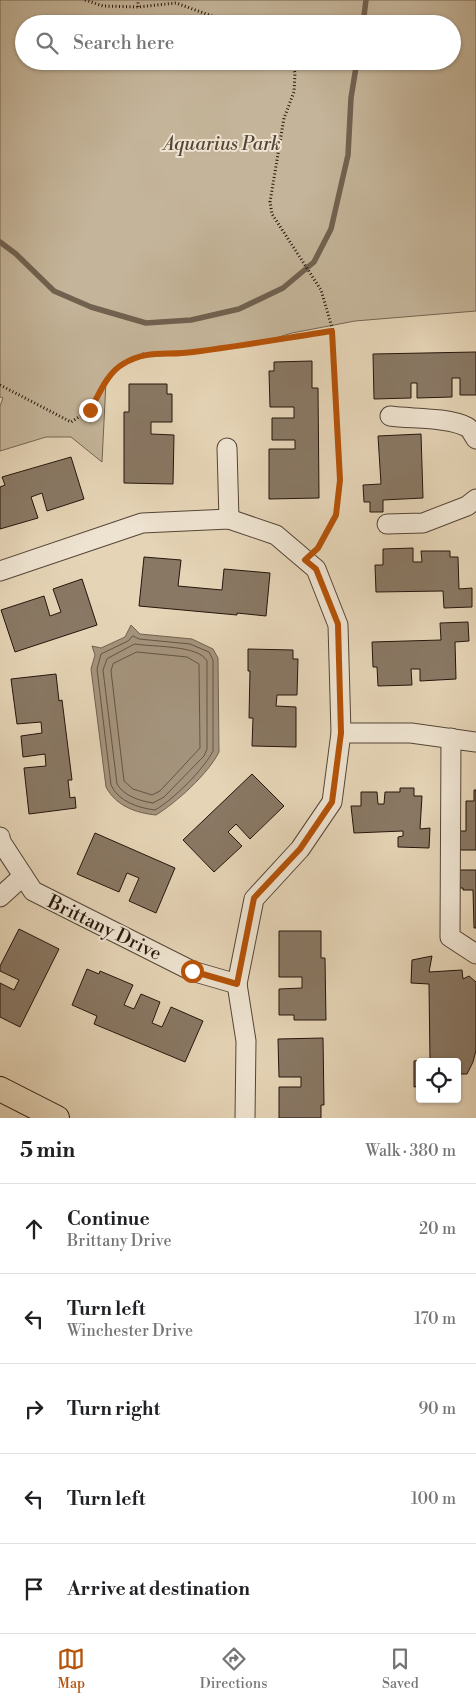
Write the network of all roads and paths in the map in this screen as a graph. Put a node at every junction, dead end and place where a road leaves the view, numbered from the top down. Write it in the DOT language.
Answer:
graph roads {
  1 [pos="85,0"];
  2 [pos="138,0"];
  3 [pos="138,7"];
  4 [pos="209,15"];
  5 [pos="294,70"];
  6 [pos="332,331"];
  7 [pos="0,385"];
  8 [pos="390,416"];
  9 [pos="476,439"];
  10 [pos="228,448"];
  11 [pos="476,499"];
  12 [pos="229,519"];
  13 [pos="387,524"];
  14 [pos="305,560"];
  15 [pos="0,571"];
  16 [pos="341,733"];
  17 [pos="452,738"];
  18 [pos="476,742"];
  19 [pos="0,837"];
  20 [pos="23,876"];
  21 [pos="1,897"];
  22 [pos="476,954"];
  23 [pos="237,984"];
  24 [pos="0,1089"];
  25 [pos="57,1118"];
  26 [pos="245,1118"];
  1 -- 3 [label="path"];
  2 -- 3 [label="path"];
  3 -- 4 [label="path"];
  5 -- 6 [label="path"];
  6 -- 7 [label="path"];
  6 -- 14 [label="path"];
  8 -- 9 [label="street"];
  10 -- 12 [label="street"];
  11 -- 13 [label="street"];
  12 -- 14 [label="street"];
  12 -- 15 [label="street"];
  14 -- 16 [label="street"];
  16 -- 17 [label="street"];
  16 -- 23 [label="street"];
  17 -- 18 [label="street"];
  17 -- 22 [label="street"];
  19 -- 20 [label="street, Brittany Drive"];
  20 -- 21 [label="street"];
  20 -- 23 [label="street, Brittany Drive"];
  23 -- 26 [label="street"];
  24 -- 25 [label="main road"];
}
